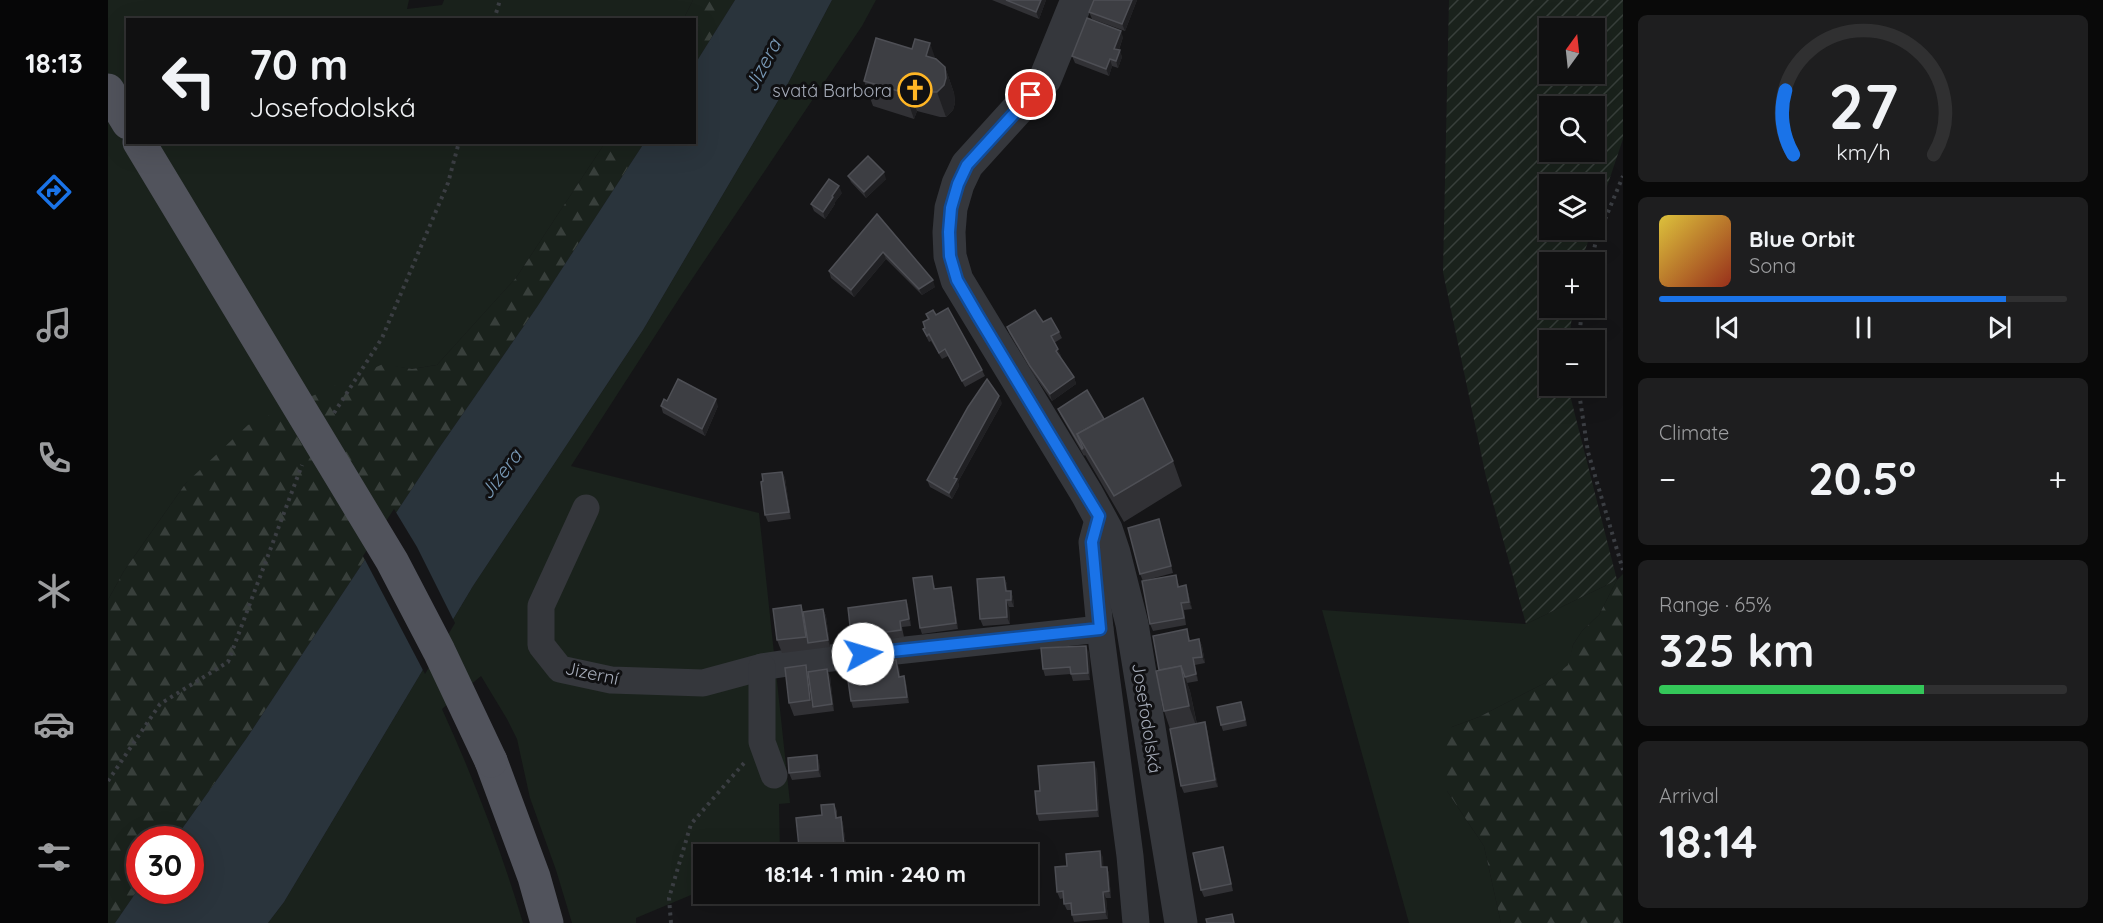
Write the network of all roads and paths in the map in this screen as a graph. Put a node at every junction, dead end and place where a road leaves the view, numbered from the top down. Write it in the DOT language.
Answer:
graph roads {
  1 [pos="500,0"];
  2 [pos="1077,0"];
  3 [pos="495,18"];
  4 [pos="108,90"];
  5 [pos="126,120"];
  6 [pos="141,144"];
  7 [pos="458,144"];
  8 [pos="1623,176"];
  9 [pos="1593,252"];
  10 [pos="1580,396"];
  11 [pos="328,422"];
  12 [pos="304,460"];
  13 [pos="586,508"];
  14 [pos="1099,516"];
  15 [pos="1623,570"];
  16 [pos="1100,629"];
  17 [pos="762,667"];
  18 [pos="762,742"];
  19 [pos="774,775"];
  20 [pos="108,781"];
  21 [pos="547,923"];
  22 [pos="671,923"];
  23 [pos="1136,923"];
  24 [pos="1180,923"];
  1 -- 3 [label="path"];
  2 -- 14 [label="street, Josefodolská"];
  4 -- 5 [label="main road"];
  6 -- 21 [label="main road, bridge"];
  7 -- 11 [label="path"];
  8 -- 9 [label="path"];
  10 -- 15 [label="path"];
  12 -- 20 [label="path"];
  13 -- 17 [label="street, Jizerní"];
  14 -- 16 [label="street, Josefodolská"];
  14 -- 24 [label="street, Josefodolská"];
  16 -- 17 [label="street, Jizerní"];
  16 -- 23 [label="street, Josefodolská"];
  17 -- 18 [label="street"];
  18 -- 19 [label="street"];
  18 -- 22 [label="path"];
}
